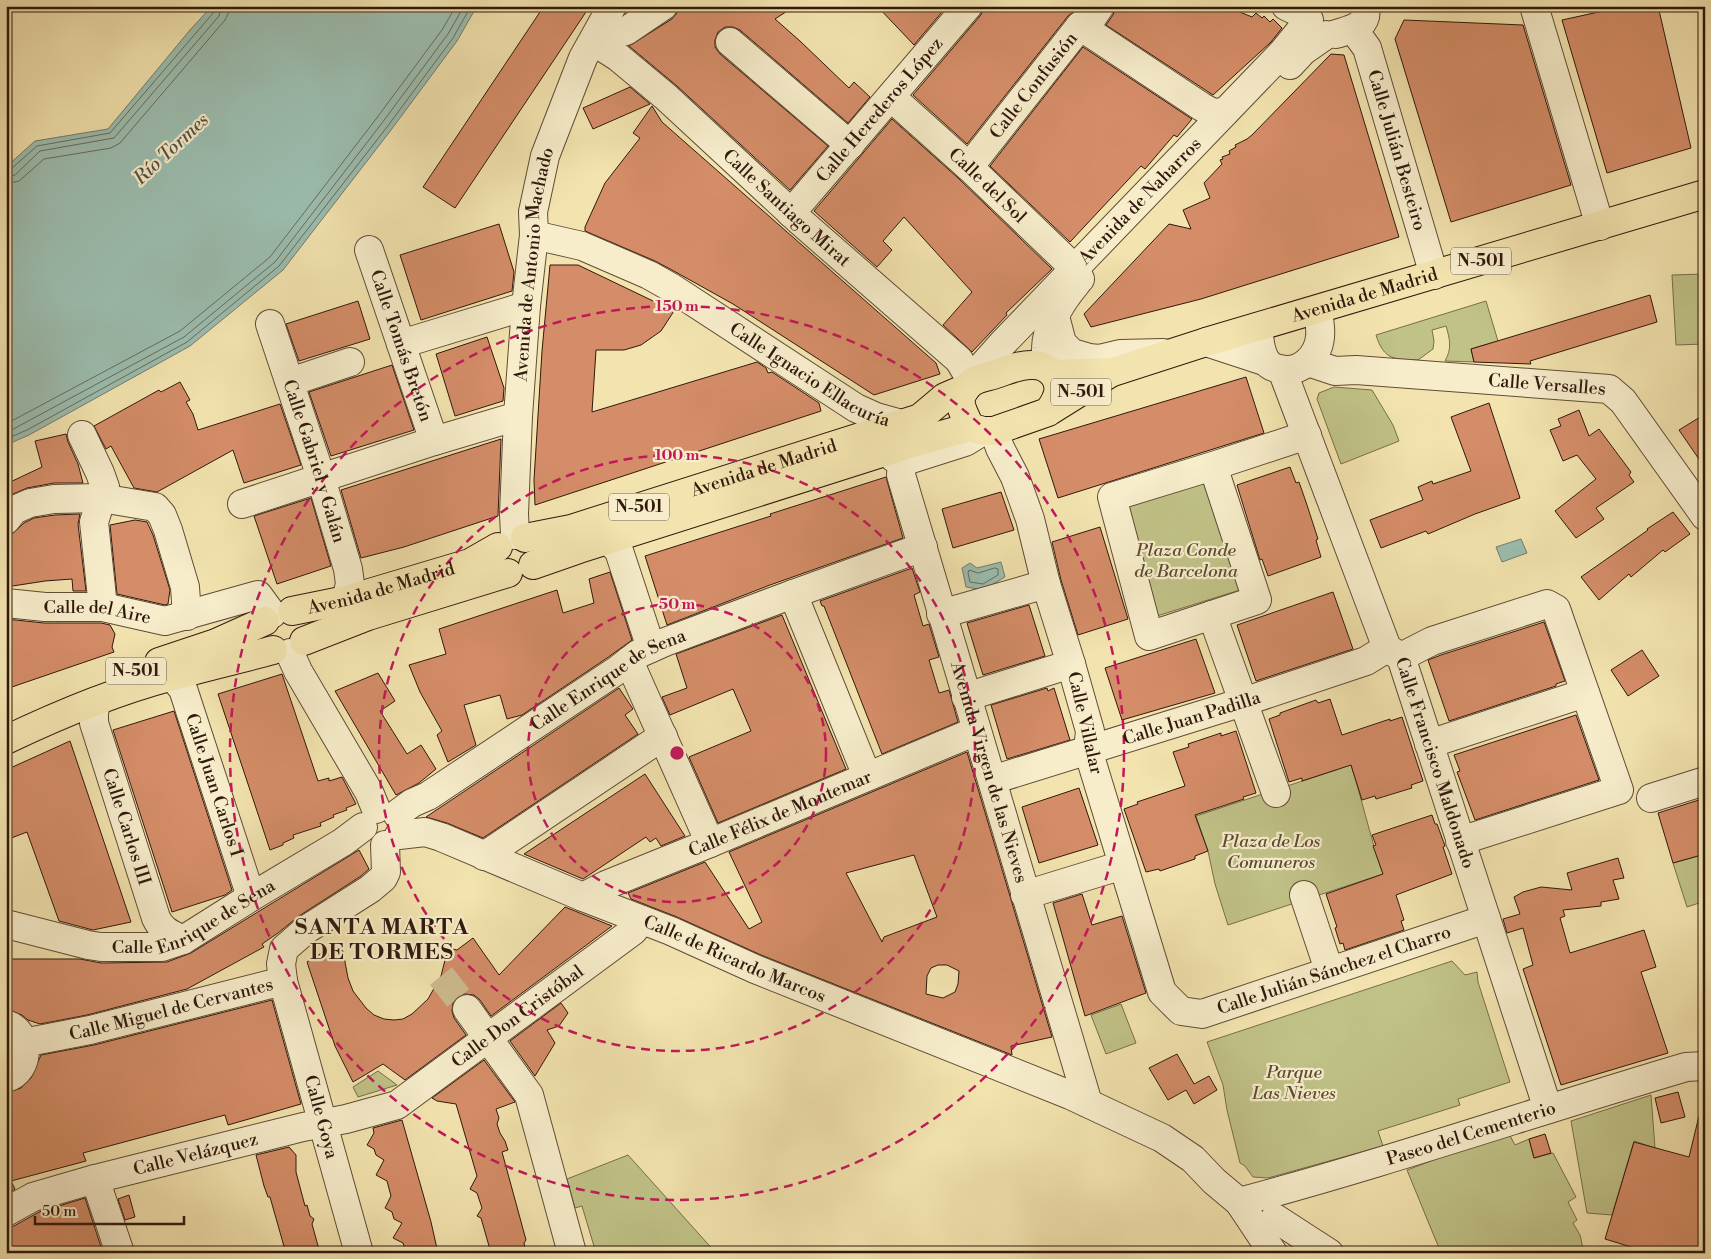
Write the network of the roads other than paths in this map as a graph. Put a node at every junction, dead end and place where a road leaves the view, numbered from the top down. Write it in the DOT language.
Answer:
graph roads {
  1 [pos="612,6"];
  2 [pos="663,6"];
  3 [pos="968,6"];
  4 [pos="1100,6"];
  5 [pos="1534,6"];
  6 [pos="1308,17"];
  7 [pos="1359,17"];
  8 [pos="1080,26"];
  9 [pos="595,39"];
  10 [pos="730,42"];
  11 [pos="891,97"];
  12 [pos="1225,112"];
  13 [pos="850,145"];
  14 [pos="969,167"];
  15 [pos="1705,194"];
  16 [pos="792,213"];
  17 [pos="1600,226"];
  18 [pos="534,235"];
  19 [pos="369,250"];
  20 [pos="1077,274"];
  21 [pos="1434,275"];
  22 [pos="526,306"];
  23 [pos="1317,310"];
  24 [pos="1055,316"];
  25 [pos="270,324"];
  26 [pos="1258,327"];
  27 [pos="1320,337"];
  28 [pos="1206,342"];
  29 [pos="401,344"];
  30 [pos="1174,353"];
  31 [pos="350,362"];
  32 [pos="1308,362"];
  33 [pos="1275,366"];
  34 [pos="1356,370"];
  35 [pos="1052,371"];
  36 [pos="1113,372"];
  37 [pos="290,382"];
  38 [pos="970,384"];
  39 [pos="1048,412"];
  40 [pos="518,416"];
  41 [pos="982,430"];
  42 [pos="82,435"];
  43 [pos="1307,435"];
  44 [pos="434,441"];
  45 [pos="900,445"];
  46 [pos="1213,466"];
  47 [pos="320,478"];
  48 [pos="101,498"];
  49 [pos="242,504"];
  50 [pos="1705,516"];
  51 [pos="6,520"];
  52 [pos="608,539"];
  53 [pos="512,540"];
  54 [pos="923,548"];
  55 [pos="520,569"];
  56 [pos="1046,584"];
  57 [pos="793,594"];
  58 [pos="346,600"];
  59 [pos="6,603"];
  60 [pos="103,607"];
  61 [pos="941,614"];
  62 [pos="276,615"];
  63 [pos="1212,615"];
  64 [pos="187,616"];
  65 [pos="289,648"];
  66 [pos="1394,653"];
  67 [pos="640,654"];
  68 [pos="1071,664"];
  69 [pos="172,676"];
  70 [pos="1585,693"];
  71 [pos="966,697"];
  72 [pos="97,701"];
  73 [pos="1243,702"];
  74 [pos="6,719"];
  75 [pos="976,730"];
  76 [pos="663,736"];
  77 [pos="6,740"];
  78 [pos="1429,744"];
  79 [pos="1088,750"];
  80 [pos="867,776"];
  81 [pos="992,780"];
  82 [pos="1705,781"];
  83 [pos="1276,793"];
  84 [pos="1651,798"];
  85 [pos="389,822"];
  86 [pos="1460,841"];
  87 [pos="710,843"];
  88 [pos="484,856"];
  89 [pos="1123,865"];
  90 [pos="1304,895"];
  91 [pos="251,896"];
  92 [pos="1025,896"];
  93 [pos="583,897"];
  94 [pos="1486,919"];
  95 [pos="642,920"];
  96 [pos="6,924"];
  97 [pos="183,940"];
  98 [pos="1329,970"];
  99 [pos="282,981"];
  100 [pos="467,1009"];
  101 [pos="1181,1011"];
  102 [pos="15,1033"];
  103 [pos="489,1038"];
  104 [pos="1705,1066"];
  105 [pos="6,1078"];
  106 [pos="1080,1094"];
  107 [pos="389,1108"];
  108 [pos="1548,1109"];
  109 [pos="323,1123"];
  110 [pos="95,1179"];
  111 [pos="1239,1202"];
  112 [pos="6,1212"];
  113 [pos="1275,1218"];
  114 [pos="120,1253"];
  115 [pos="359,1253"];
  116 [pos="572,1253"];
  117 [pos="1273,1253"];
  118 [pos="1329,1253"];
  1 -- 9 [label="street, Avenida de Antonio Machado"];
  2 -- 9 [label="street"];
  3 -- 11 [label="street, Calle Herederos López"];
  4 -- 8 [label="street, Calle Confusión"];
  5 -- 17 [label="street"];
  6 -- 7 [label="street"];
  6 -- 12 [label="street, Avenida de Naharros"];
  6 -- 20 [label="street, Avenida de Naharros"];
  7 -- 21 [label="street, Calle Julián Besteiro"];
  8 -- 12 [label="street"];
  8 -- 14 [label="street, Calle Confusión"];
  9 -- 16 [label="street, Calle Santiago Mirat"];
  9 -- 18 [label="street, Avenida de Antonio Machado"];
  10 -- 13 [label="street"];
  11 -- 13 [label="street, Calle Herederos López"];
  11 -- 14 [label="street, Calle del Sol"];
  12 -- 20 [label="street, Avenida de Naharros"];
  13 -- 16 [label="street, Calle Herederos López"];
  14 -- 20 [label="street, Calle del Sol"];
  15 -- 17 [label="highway, Avenida de Madrid / N-501"];
  16 -- 38 [label="street, Calle Santiago Mirat"];
  17 -- 21 [label="highway, Avenida de Madrid / N-501"];
  18 -- 22 [label="street, Avenida de Antonio Machado"];
  18 -- 45 [label="street, Calle Ignacio Ellacuría"];
  19 -- 29 [label="street, Calle Tomás Bretón"];
  20 -- 24 [label="street, Avenida de Naharros"];
  20 -- 38 [label="street, Avenida de Naharros"];
  21 -- 23 [label="highway, Avenida de Madrid / N-501"];
  22 -- 29 [label="street"];
  22 -- 40 [label="street, Avenida de Antonio Machado"];
  23 -- 26 [label="highway, Avenida de Madrid / N-501"];
  23 -- 27 [label="street"];
  24 -- 30 [label="street"];
  24 -- 35 [label="street, Avenida de Naharros"];
  25 -- 37 [label="street, Calle Gabriel y Galán"];
  26 -- 28 [label="highway, Avenida de Madrid / N-501"];
  26 -- 33 [label="street, Calle Francisco Maldonado"];
  27 -- 32 [label="street"];
  27 -- 34 [label="street"];
  28 -- 30 [label="highway, Avenida de Madrid / N-501"];
  28 -- 33 [label="street"];
  29 -- 44 [label="street, Calle Tomás Bretón"];
  30 -- 36 [label="highway, Avenida de Madrid / N-501"];
  31 -- 37 [label="street"];
  32 -- 33 [label="street"];
  32 -- 34 [label="street, Calle Versalles"];
  33 -- 43 [label="street, Calle Francisco Maldonado"];
  34 -- 50 [label="street, Calle Versalles"];
  35 -- 36 [label="highway, Avenida de Madrid / N-501"];
  35 -- 38 [label="highway, N-501"];
  35 -- 39 [label="highway, N-501"];
  36 -- 39 [label="highway, Avenida de Madrid / N-501"];
  37 -- 47 [label="street, Calle Gabriel y Galán"];
  38 -- 41 [label="highway"];
  38 -- 45 [label="highway, Avenida de Madrid / N-501"];
  39 -- 41 [label="highway, N-501"];
  40 -- 44 [label="street"];
  40 -- 53 [label="street, Avenida de Antonio Machado"];
  41 -- 45 [label="highway, Avenida de Madrid / N-501"];
  41 -- 56 [label="street, Calle Villalar"];
  42 -- 48 [label="street"];
  43 -- 46 [label="street"];
  43 -- 66 [label="street, Calle Francisco Maldonado"];
  44 -- 47 [label="street"];
  45 -- 52 [label="highway, Avenida de Madrid / N-501"];
  45 -- 53 [label="highway, Avenida de Madrid / N-501"];
  45 -- 54 [label="street, Avenida Virgen de las Nieves"];
  46 -- 63 [label="street"];
  46 -- 63 [label="street"];
  47 -- 49 [label="street"];
  47 -- 58 [label="street, Calle Gabriel y Galán"];
  48 -- 51 [label="street"];
  48 -- 60 [label="street"];
  48 -- 64 [label="street"];
  52 -- 55 [label="highway, Avenida de Madrid / N-501"];
  52 -- 67 [label="street"];
  53 -- 55 [label="highway"];
  53 -- 58 [label="highway, Avenida de Madrid / N-501"];
  54 -- 57 [label="street, Calle Enrique de Sena"];
  54 -- 61 [label="street, Avenida Virgen de las Nieves"];
  55 -- 65 [label="highway, Avenida de Madrid / N-501"];
  56 -- 61 [label="street"];
  56 -- 68 [label="street, Calle Villalar"];
  57 -- 67 [label="street, Calle Enrique de Sena"];
  57 -- 80 [label="street"];
  58 -- 62 [label="highway, Avenida de Madrid / N-501"];
  59 -- 60 [label="street, Calle del Aire"];
  60 -- 64 [label="street, Calle del Aire"];
  61 -- 71 [label="street, Avenida Virgen de las Nieves"];
  62 -- 64 [label="street, Calle del Aire"];
  62 -- 65 [label="highway"];
  62 -- 65 [label="highway"];
  62 -- 74 [label="highway, Avenida de Madrid / N-501"];
  63 -- 73 [label="street"];
  65 -- 69 [label="highway, Avenida de Madrid / N-501"];
  65 -- 85 [label="street"];
  66 -- 70 [label="street, Calle Juan Padilla"];
  66 -- 73 [label="street, Calle Juan Padilla"];
  66 -- 78 [label="street, Calle Francisco Maldonado"];
  67 -- 76 [label="street"];
  67 -- 85 [label="street, Calle Enrique de Sena"];
  68 -- 71 [label="street"];
  68 -- 79 [label="street, Calle Villalar"];
  69 -- 72 [label="highway, Avenida de Madrid / N-501"];
  69 -- 91 [label="street, Calle Juan Carlos I"];
  70 -- 78 [label="street"];
  70 -- 86 [label="street, Calle Juan Padilla"];
  71 -- 75 [label="street, Avenida Virgen de las Nieves"];
  72 -- 77 [label="highway, Avenida de Madrid / N-501"];
  72 -- 97 [label="street, Calle Carlos III"];
  73 -- 79 [label="street, Calle Juan Padilla"];
  73 -- 83 [label="street"];
  75 -- 80 [label="street, Calle Félix de Montemar"];
  75 -- 81 [label="street, Avenida Virgen de las Nieves"];
  76 -- 87 [label="street"];
  76 -- 88 [label="street"];
  78 -- 86 [label="street, Calle Francisco Maldonado"];
  79 -- 81 [label="street, Calle Juan Padilla"];
  79 -- 89 [label="street, Calle Villalar"];
  80 -- 87 [label="street, Calle Félix de Montemar"];
  81 -- 92 [label="street, Avenida Virgen de las Nieves"];
  82 -- 84 [label="street"];
  85 -- 88 [label="street, Calle de Ricardo Marcos"];
  85 -- 91 [label="street, Calle Enrique de Sena"];
  85 -- 99 [label="street, Calle Miguel de Cervantes"];
  86 -- 94 [label="street, Calle Francisco Maldonado"];
  87 -- 93 [label="street, Calle Félix de Montemar"];
  88 -- 93 [label="street, Calle de Ricardo Marcos"];
  89 -- 92 [label="street"];
  89 -- 101 [label="street, Calle Villalar"];
  90 -- 98 [label="street"];
  91 -- 97 [label="street, Calle Enrique de Sena"];
  92 -- 106 [label="street, Avenida Virgen de las Nieves"];
  93 -- 95 [label="street, Calle de Ricardo Marcos"];
  94 -- 98 [label="street, Calle Julián Sánchez el Charro"];
  94 -- 108 [label="street, Calle Francisco Maldonado"];
  95 -- 103 [label="street, Calle Don Cristóbal"];
  95 -- 106 [label="street, Calle de Ricardo Marcos"];
  96 -- 97 [label="street, Calle Enrique de Sena"];
  98 -- 101 [label="street, Calle Julián Sánchez el Charro"];
  99 -- 102 [label="street, Calle Miguel de Cervantes"];
  99 -- 109 [label="street, Calle Goya"];
  100 -- 103 [label="street"];
  102 -- 105 [label="street, Calle Miguel de Cervantes"];
  103 -- 107 [label="street, Calle Don Cristóbal"];
  103 -- 116 [label="street"];
  104 -- 108 [label="street, Paseo del Cementerio"];
  106 -- 111 [label="street, Calle de Ricardo Marcos"];
  107 -- 109 [label="street, Calle Velázquez"];
  108 -- 111 [label="street, Paseo del Cementerio"];
  109 -- 110 [label="street, Calle Velázquez"];
  109 -- 115 [label="street, Calle Goya"];
  110 -- 112 [label="street, Calle Velázquez"];
  110 -- 114 [label="street"];
  111 -- 117 [label="street, Calle de Ricardo Marcos"];
  113 -- 118 [label="street"];
}
